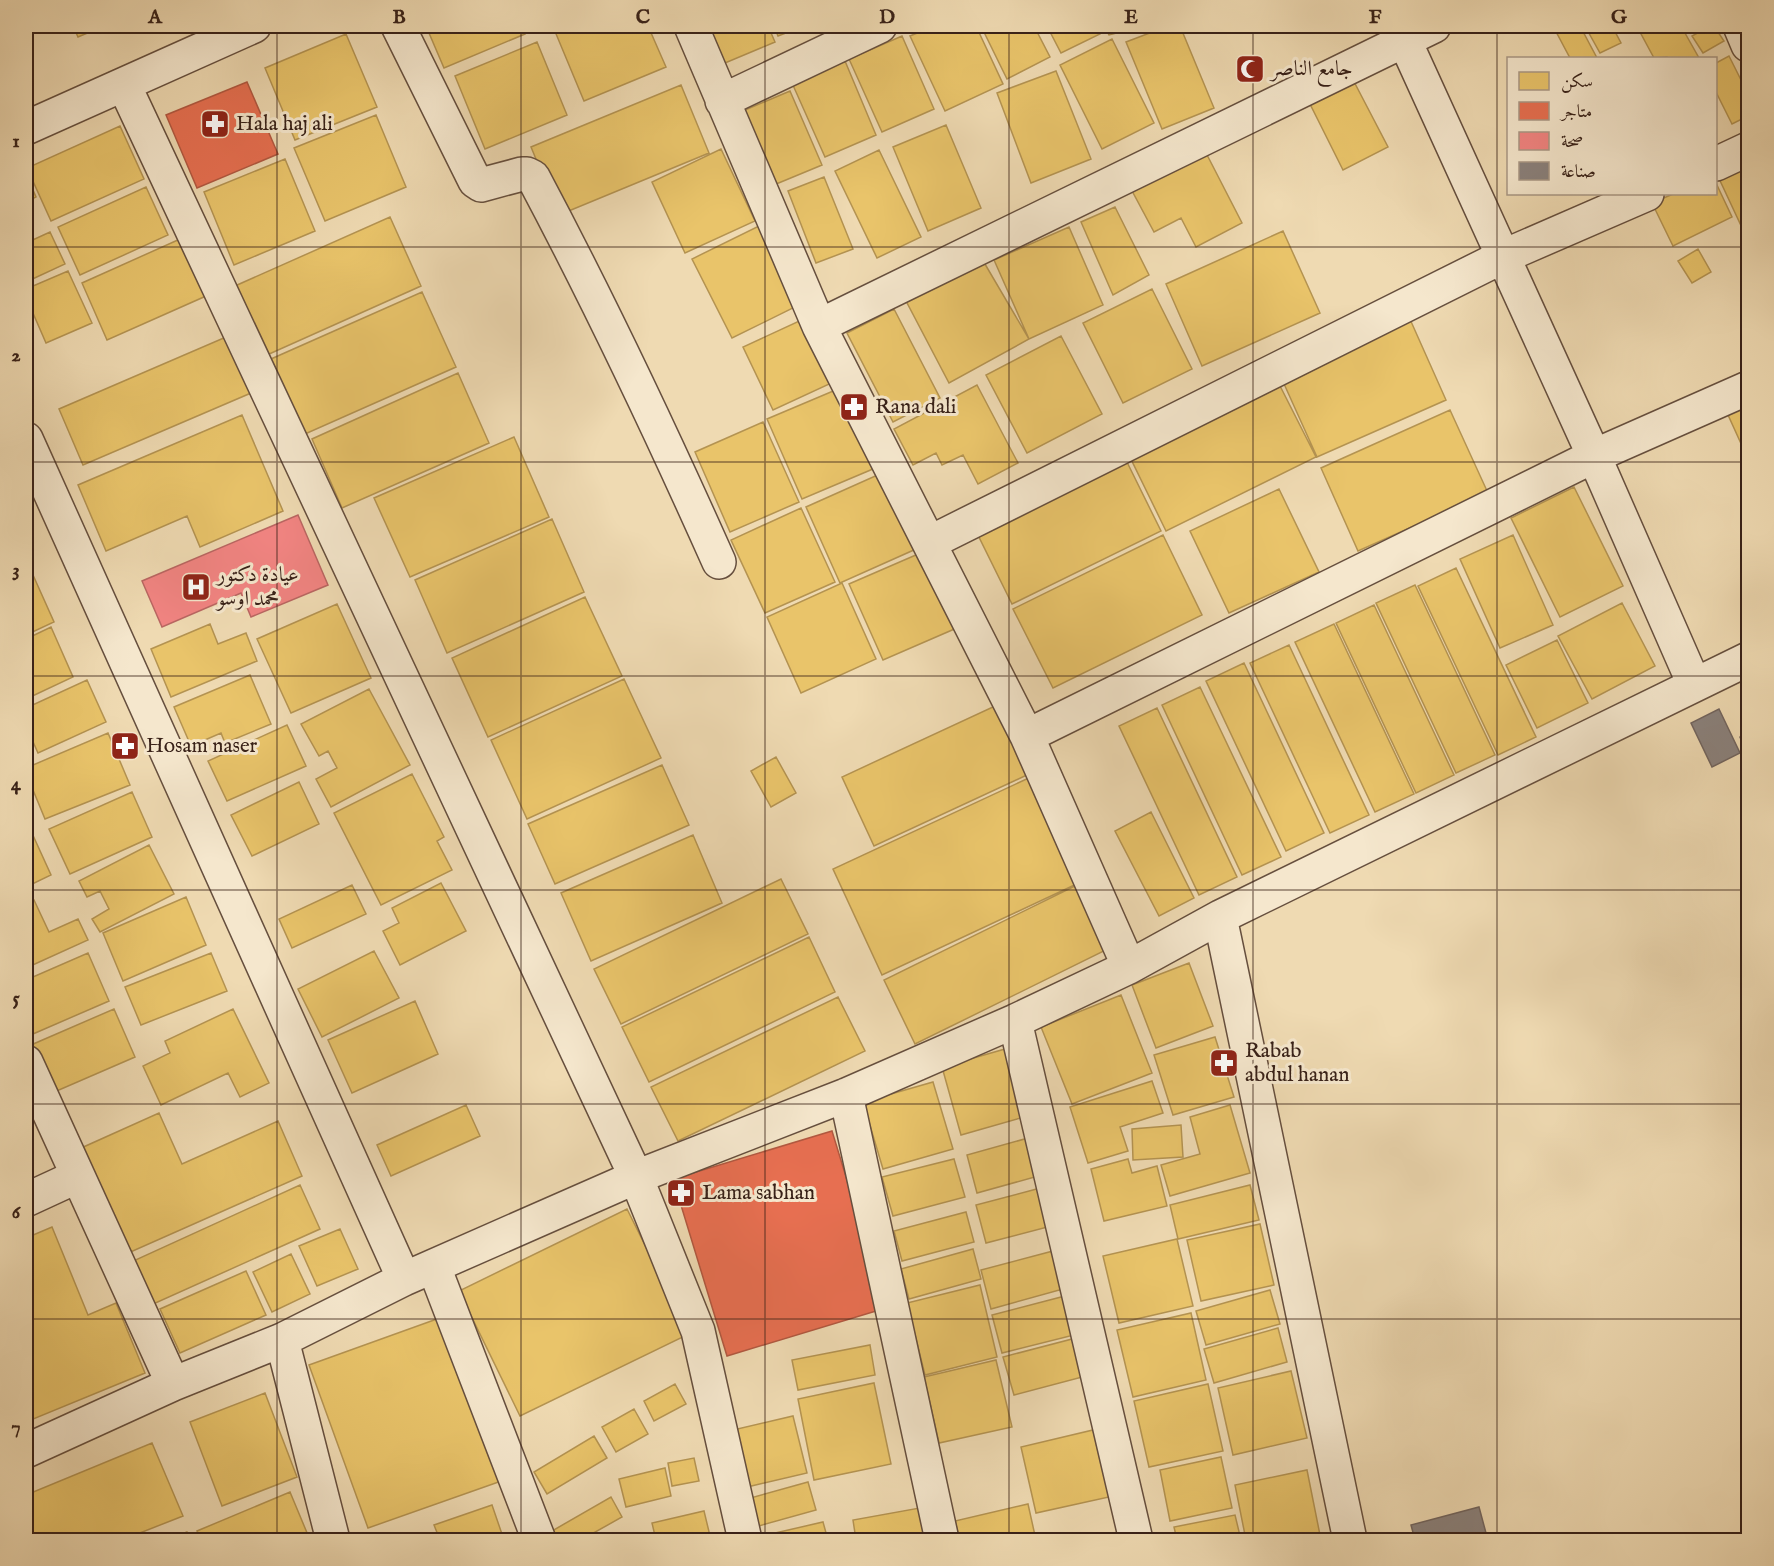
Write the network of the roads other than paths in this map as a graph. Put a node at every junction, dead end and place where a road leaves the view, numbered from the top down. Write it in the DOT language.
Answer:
graph roads {
  1 [pos="254,26"];
  2 [pos="398,26"];
  3 [pos="691,26"];
  4 [pos="880,26"];
  5 [pos="1434,26"];
  6 [pos="1740,26"];
  7 [pos="1401,32"];
  8 [pos="1749,45"];
  9 [pos="124,85"];
  10 [pos="722,101"];
  11 [pos="26,128"];
  12 [pos="1749,149"];
  13 [pos="1717,164"];
  14 [pos="1645,195"];
  15 [pos="1502,257"];
  16 [pos="819,326"];
  17 [pos="1749,388"];
  18 [pos="26,439"];
  19 [pos="1594,456"];
  20 [pos="929,543"];
  21 [pos="719,562"];
  22 [pos="1749,659"];
  23 [pos="1694,684"];
  24 [pos="1027,736"];
  25 [pos="1220,917"];
  26 [pos="1129,967"];
  27 [pos="1015,1021"];
  28 [pos="26,1062"];
  29 [pos="846,1095"];
  30 [pos="78,1176"];
  31 [pos="636,1177"];
  32 [pos="26,1200"];
  33 [pos="434,1267"];
  34 [pos="404,1279"];
  35 [pos="282,1340"];
  36 [pos="173,1384"];
  37 [pos="26,1451"];
  38 [pos="333,1540"];
  39 [pos="539,1540"];
  40 [pos="745,1540"];
  41 [pos="942,1540"];
  42 [pos="1136,1540"];
  43 [pos="1350,1540"];
  1 -- 9 [label="street"];
  2 -- 21 [label="street"];
  3 -- 10 [label="street"];
  4 -- 10 [label="street"];
  5 -- 7 [label="street"];
  6 -- 8 [label="street"];
  7 -- 15 [label="street"];
  7 -- 16 [label="street"];
  9 -- 11 [label="street"];
  9 -- 31 [label="street"];
  10 -- 16 [label="street"];
  12 -- 13 [label="street"];
  14 -- 15 [label="street"];
  15 -- 19 [label="street"];
  15 -- 20 [label="street"];
  16 -- 20 [label="street"];
  17 -- 19 [label="street"];
  18 -- 34 [label="street"];
  19 -- 23 [label="street"];
  19 -- 24 [label="street"];
  20 -- 24 [label="street"];
  22 -- 23 [label="street"];
  23 -- 25 [label="street"];
  24 -- 26 [label="street"];
  25 -- 26 [label="street"];
  25 -- 43 [label="street"];
  26 -- 27 [label="street"];
  27 -- 29 [label="street"];
  27 -- 42 [label="street"];
  28 -- 30 [label="street"];
  29 -- 31 [label="street"];
  29 -- 41 [label="street"];
  30 -- 32 [label="street"];
  30 -- 36 [label="street"];
  31 -- 33 [label="street"];
  31 -- 40 [label="street"];
  33 -- 34 [label="street"];
  33 -- 39 [label="street"];
  34 -- 35 [label="street"];
  35 -- 36 [label="street"];
  35 -- 38 [label="street"];
  36 -- 37 [label="street"];
}
